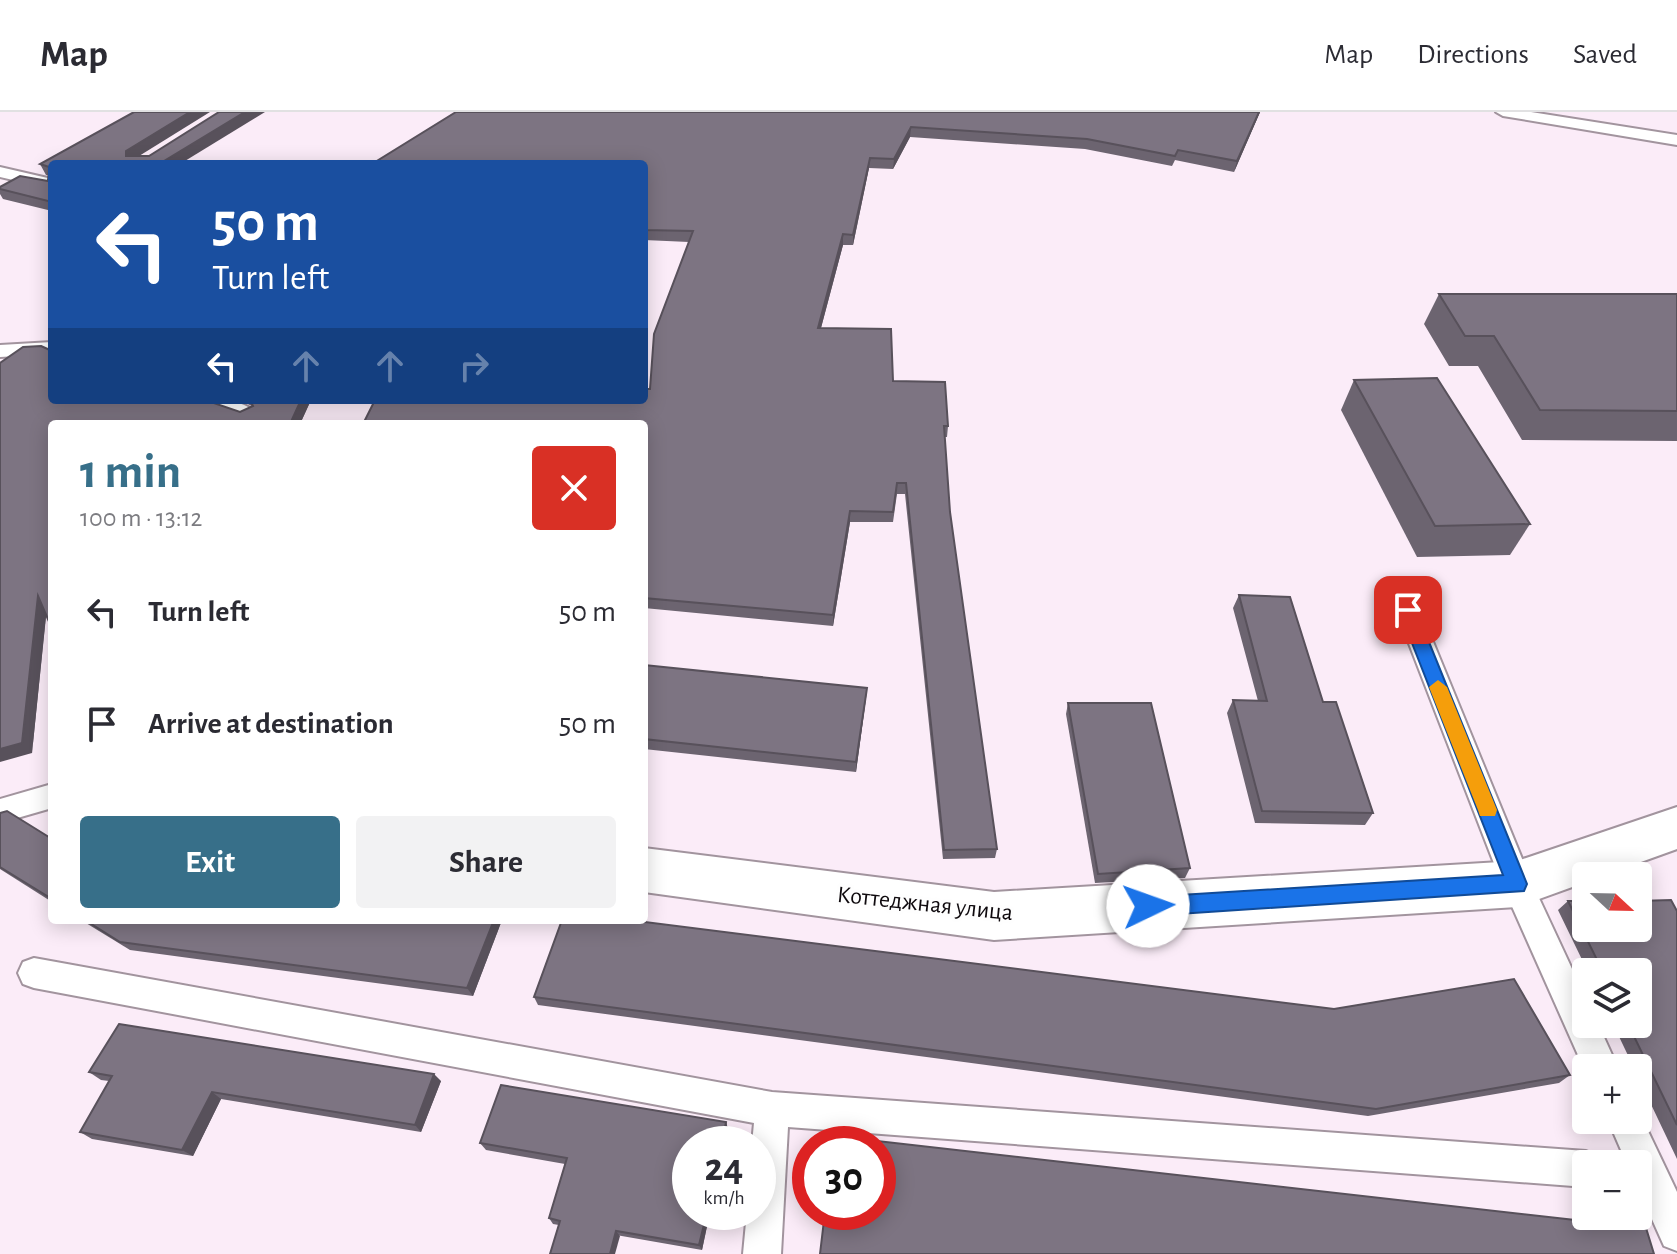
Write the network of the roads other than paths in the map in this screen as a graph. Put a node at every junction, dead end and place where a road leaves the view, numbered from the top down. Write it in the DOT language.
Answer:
graph roads {
  1 [pos="1503,112"];
  2 [pos="1677,140"];
  3 [pos="0,172"];
  4 [pos="48,183"];
  5 [pos="48,348"];
  6 [pos="0,351"];
  7 [pos="220,404"];
  8 [pos="248,413"];
  9 [pos="1408,610"];
  10 [pos="48,797"];
  11 [pos="0,811"];
  12 [pos="1677,828"];
  13 [pos="648,871"];
  14 [pos="1517,884"];
  15 [pos="34,973"];
  16 [pos="1595,1054"];
  17 [pos="772,1109"];
  18 [pos="1572,1168"];
  19 [pos="1652,1188"];
  20 [pos="1677,1233"];
  21 [pos="762,1254"];
  1 -- 2 [label="lane"];
  3 -- 4 [label="lane"];
  5 -- 6 [label="lane"];
  7 -- 8 [label="lane"];
  9 -- 14 [label="lane"];
  10 -- 11 [label="lane"];
  12 -- 14 [label="street, Коттеджная улица"];
  13 -- 14 [label="street, Коттеджная улица"];
  14 -- 16 [label="lane"];
  15 -- 17 [label="lane"];
  17 -- 18 [label="lane"];
  17 -- 21 [label="lane"];
  19 -- 20 [label="lane"];
}
